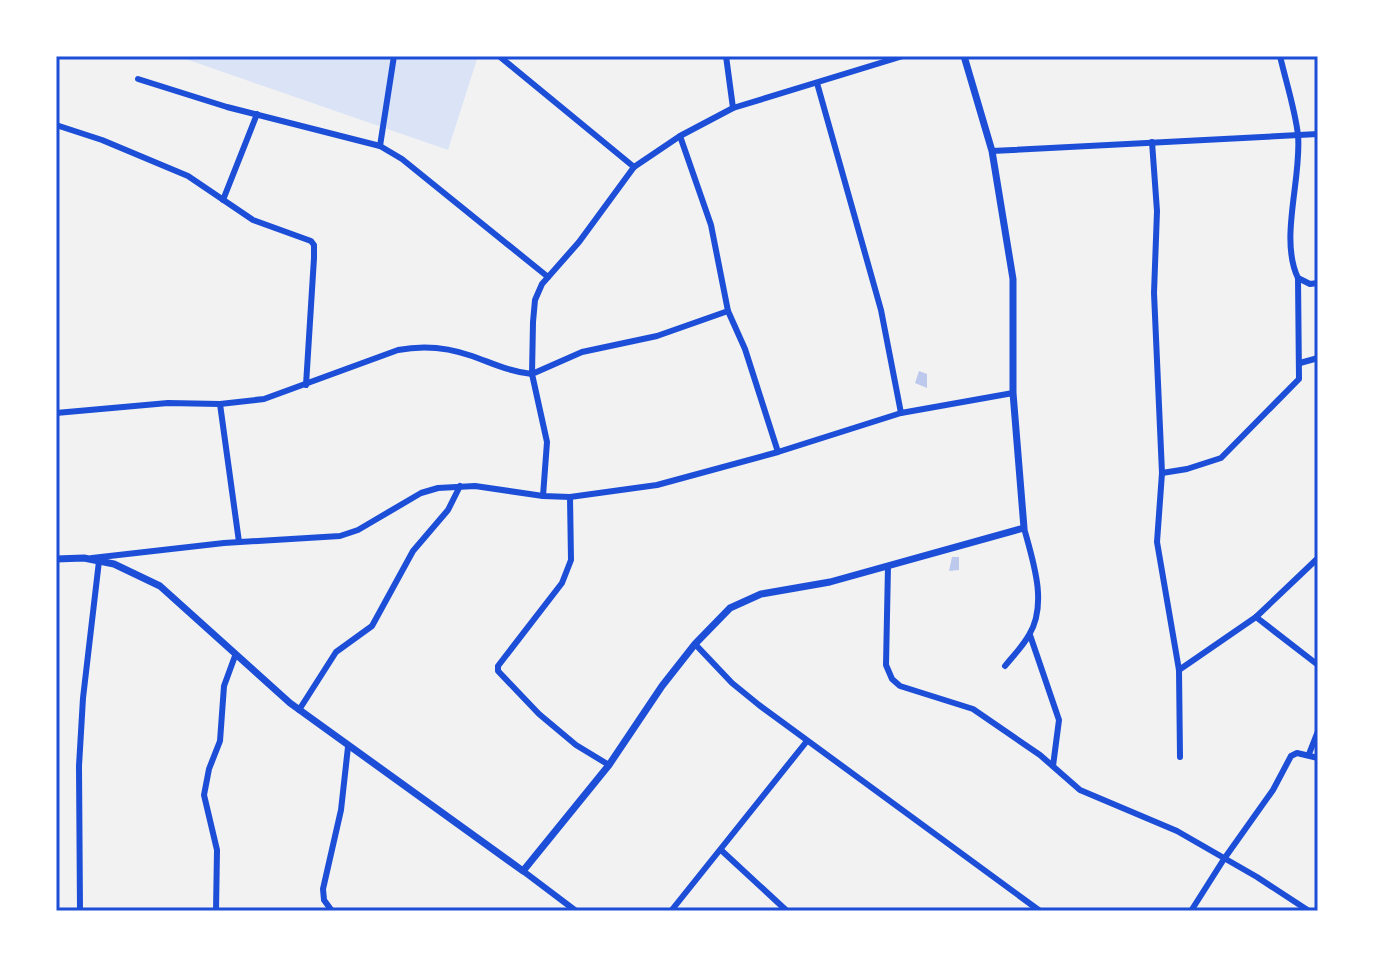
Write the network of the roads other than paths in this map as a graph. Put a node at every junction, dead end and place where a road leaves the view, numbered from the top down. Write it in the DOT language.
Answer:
graph roads {
  1 [pos="394,56"];
  2 [pos="499,56"];
  3 [pos="726,56"];
  4 [pos="903,56"];
  5 [pos="964,56"];
  6 [pos="1280,56"];
  7 [pos="138,79"];
  8 [pos="817,83"];
  9 [pos="733,108"];
  10 [pos="257,114"];
  11 [pos="56,125"];
  12 [pos="1318,134"];
  13 [pos="1298,135"];
  14 [pos="680,136"];
  15 [pos="1152,142"];
  16 [pos="380,146"];
  17 [pos="992,151"];
  18 [pos="634,167"];
  19 [pos="223,200"];
  20 [pos="548,277"];
  21 [pos="1298,278"];
  22 [pos="1318,283"];
  23 [pos="728,311"];
  24 [pos="1318,358"];
  25 [pos="1300,363"];
  26 [pos="532,374"];
  27 [pos="306,385"];
  28 [pos="1013,393"];
  29 [pos="220,404"];
  30 [pos="56,413"];
  31 [pos="901,413"];
  32 [pos="778,452"];
  33 [pos="1162,473"];
  34 [pos="460,486"];
  35 [pos="543,496"];
  36 [pos="570,497"];
  37 [pos="1024,528"];
  38 [pos="239,542"];
  39 [pos="84,558"];
  40 [pos="1318,558"];
  41 [pos="56,559"];
  42 [pos="99,561"];
  43 [pos="888,566"];
  44 [pos="1256,617"];
  45 [pos="1030,635"];
  46 [pos="695,644"];
  47 [pos="235,656"];
  48 [pos="1318,665"];
  49 [pos="1005,666"];
  50 [pos="1179,670"];
  51 [pos="299,710"];
  52 [pos="1318,731"];
  53 [pos="807,741"];
  54 [pos="348,747"];
  55 [pos="1309,754"];
  56 [pos="1180,757"];
  57 [pos="1318,758"];
  58 [pos="609,765"];
  59 [pos="1053,766"];
  60 [pos="721,850"];
  61 [pos="1224,859"];
  62 [pos="523,871"];
  63 [pos="1038,910"];
  64 [pos="80,911"];
  65 [pos="216,911"];
  66 [pos="332,911"];
  67 [pos="576,911"];
  68 [pos="671,911"];
  69 [pos="787,911"];
  70 [pos="1191,911"];
  71 [pos="1309,911"];
  1 -- 16 [label="street"];
  2 -- 18 [label="street"];
  3 -- 9 [label="street"];
  4 -- 8 [label="street"];
  5 -- 17 [label="street"];
  6 -- 13 [label="street"];
  7 -- 10 [label="street"];
  8 -- 9 [label="street"];
  8 -- 31 [label="street"];
  9 -- 14 [label="street"];
  10 -- 16 [label="street"];
  10 -- 19 [label="street"];
  11 -- 19 [label="street"];
  12 -- 13 [label="street"];
  13 -- 15 [label="street"];
  13 -- 21 [label="street"];
  14 -- 18 [label="street"];
  14 -- 23 [label="street"];
  15 -- 17 [label="street"];
  15 -- 33 [label="street"];
  16 -- 20 [label="street"];
  17 -- 28 [label="street"];
  18 -- 20 [label="street"];
  19 -- 27 [label="street"];
  20 -- 26 [label="street"];
  21 -- 22 [label="street"];
  21 -- 25 [label="street"];
  23 -- 26 [label="street"];
  23 -- 32 [label="street"];
  24 -- 25 [label="street"];
  25 -- 33 [label="street"];
  26 -- 27 [label="street"];
  26 -- 35 [label="street"];
  27 -- 29 [label="street"];
  28 -- 31 [label="street"];
  28 -- 37 [label="street"];
  29 -- 30 [label="street"];
  29 -- 38 [label="street"];
  31 -- 32 [label="street"];
  32 -- 36 [label="street"];
  33 -- 50 [label="street"];
  34 -- 35 [label="street"];
  34 -- 38 [label="street"];
  34 -- 51 [label="street"];
  35 -- 36 [label="street"];
  36 -- 58 [label="street"];
  37 -- 43 [label="street"];
  37 -- 45 [label="street"];
  38 -- 39 [label="street"];
  39 -- 41 [label="street"];
  39 -- 42 [label="street"];
  40 -- 44 [label="street"];
  42 -- 47 [label="street"];
  42 -- 64 [label="street"];
  43 -- 46 [label="street"];
  43 -- 59 [label="street"];
  44 -- 48 [label="street"];
  44 -- 50 [label="street"];
  45 -- 49 [label="street"];
  45 -- 59 [label="street"];
  46 -- 53 [label="street"];
  46 -- 58 [label="street"];
  47 -- 51 [label="street"];
  47 -- 65 [label="street"];
  50 -- 56 [label="street"];
  51 -- 54 [label="street"];
  52 -- 55 [label="street"];
  53 -- 60 [label="street"];
  53 -- 63 [label="street"];
  54 -- 62 [label="street"];
  54 -- 66 [label="street"];
  55 -- 57 [label="street"];
  55 -- 61 [label="street"];
  58 -- 62 [label="street"];
  59 -- 61 [label="street"];
  60 -- 68 [label="street"];
  60 -- 69 [label="street"];
  61 -- 70 [label="street"];
  61 -- 71 [label="street"];
  62 -- 67 [label="street"];
}
